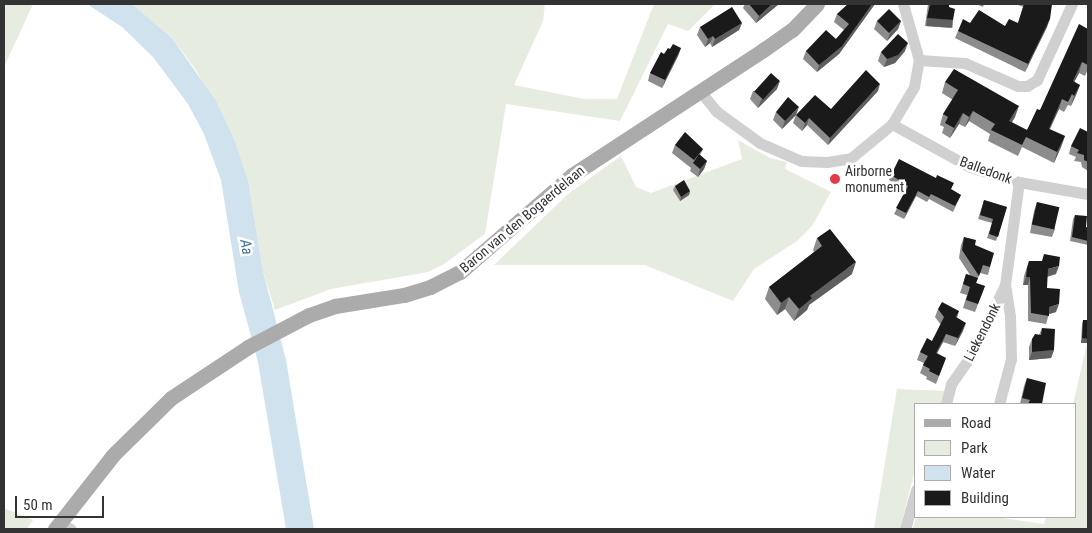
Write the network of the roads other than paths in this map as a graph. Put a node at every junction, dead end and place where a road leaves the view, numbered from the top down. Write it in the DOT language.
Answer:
graph roads {
  1 [pos="817,4"];
  2 [pos="902,4"];
  3 [pos="1072,4"];
  4 [pos="919,60"];
  5 [pos="700,91"];
  6 [pos="892,124"];
  7 [pos="1018,182"];
  8 [pos="1088,194"];
  9 [pos="1005,286"];
  10 [pos="946,403"];
  11 [pos="999,403"];
  12 [pos="914,497"];
  13 [pos="62,527"];
  14 [pos="905,529"];
  1 -- 5 [label="main road, Baron van den Bogaerdelaan"];
  2 -- 4 [label="street"];
  3 -- 4 [label="street"];
  4 -- 6 [label="street"];
  5 -- 6 [label="street"];
  5 -- 13 [label="main road, Baron van den Bogaerdelaan"];
  6 -- 7 [label="street, Balledonk"];
  7 -- 8 [label="street, Balledonk"];
  7 -- 9 [label="street, Liekendonk"];
  9 -- 10 [label="street, Liekendonk"];
  9 -- 11 [label="street, Liekendonk"];
  12 -- 14 [label="street"];
}
